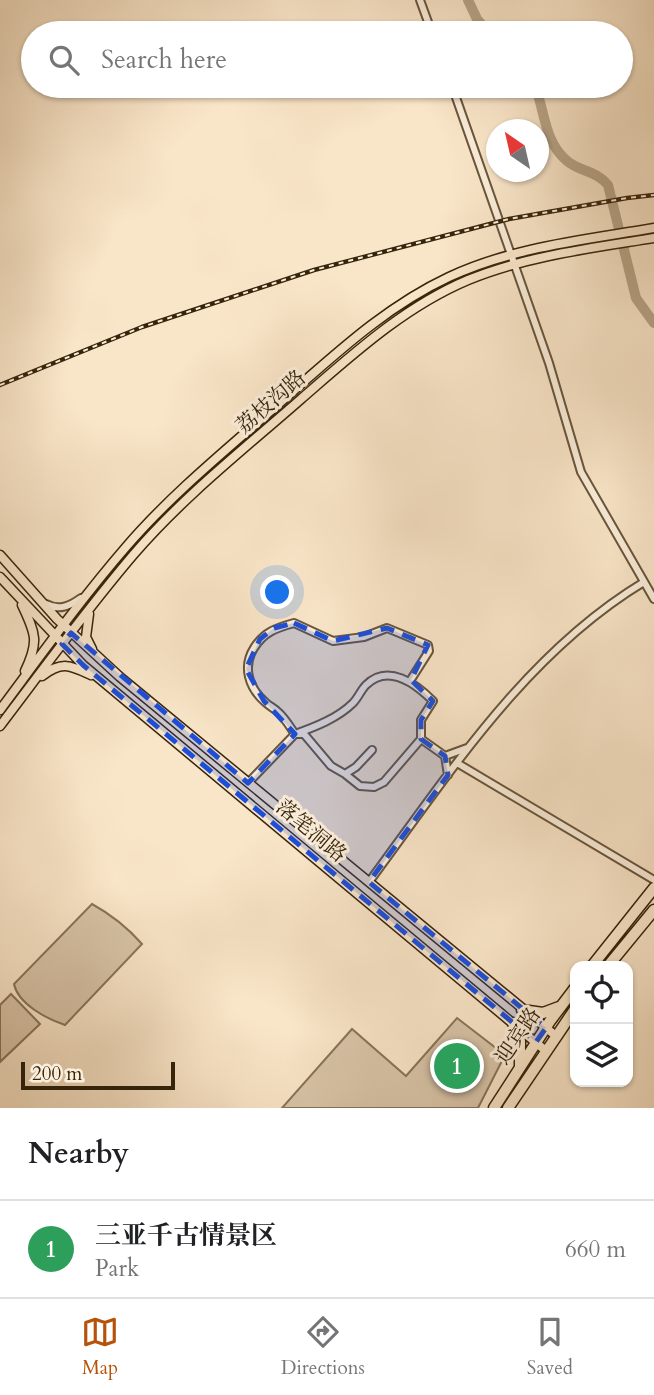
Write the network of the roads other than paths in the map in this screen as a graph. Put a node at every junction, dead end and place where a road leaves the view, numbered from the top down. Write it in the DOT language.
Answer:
graph roads {
  1 [pos="420,0"];
  2 [pos="428,21"];
  3 [pos="456,98"];
  4 [pos="654,229"];
  5 [pos="638,236"];
  6 [pos="654,238"];
  7 [pos="600,243"];
  8 [pos="511,254"];
  9 [pos="515,264"];
  10 [pos="0,555"];
  11 [pos="0,577"];
  12 [pos="644,582"];
  13 [pos="93,588"];
  14 [pos="17,597"];
  15 [pos="654,599"];
  16 [pos="40,602"];
  17 [pos="94,604"];
  18 [pos="64,626"];
  19 [pos="71,633"];
  20 [pos="55,637"];
  21 [pos="62,644"];
  22 [pos="103,662"];
  23 [pos="100,679"];
  24 [pos="410,681"];
  25 [pos="23,687"];
  26 [pos="112,688"];
  27 [pos="138,692"];
  28 [pos="0,710"];
  29 [pos="0,726"];
  30 [pos="295,734"];
  31 [pos="421,739"];
  32 [pos="469,747"];
  33 [pos="372,750"];
  34 [pos="445,756"];
  35 [pos="457,763"];
  36 [pos="345,774"];
  37 [pos="448,775"];
  38 [pos="248,783"];
  39 [pos="654,880"];
  40 [pos="369,882"];
  41 [pos="654,888"];
  42 [pos="654,911"];
  43 [pos="596,961"];
  44 [pos="612,961"];
  45 [pos="570,995"];
  46 [pos="562,1005"];
  47 [pos="522,1010"];
  48 [pos="570,1016"];
  49 [pos="513,1023"];
  50 [pos="546,1028"];
  51 [pos="556,1036"];
  52 [pos="536,1042"];
  53 [pos="545,1051"];
  54 [pos="520,1067"];
  55 [pos="494,1108"];
  56 [pos="508,1108"];
  1 -- 2 [label="street"];
  3 -- 8 [label="street"];
  4 -- 5 [label="main road, 荔枝沟路"];
  5 -- 6 [label="main road, 荔枝沟路"];
  5 -- 7 [label="main road, 荔枝沟路"];
  7 -- 8 [label="main road, 荔枝沟路"];
  7 -- 9 [label="main road, 荔枝沟路"];
  8 -- 9 [label="street"];
  8 -- 13 [label="main road, 荔枝沟路"];
  9 -- 12 [label="street"];
  9 -- 17 [label="main road, 荔枝沟路"];
  10 -- 16 [label="main road, 落笔洞路"];
  11 -- 14 [label="main road"];
  12 -- 15 [label="street"];
  12 -- 32 [label="street"];
  13 -- 16 [label="street"];
  13 -- 18 [label="main road, 荔枝沟路"];
  14 -- 20 [label="main road, 落笔洞路"];
  14 -- 25 [label="main road"];
  16 -- 18 [label="main road, 落笔洞路"];
  17 -- 19 [label="main road, 荔枝沟路"];
  17 -- 22 [label="main road"];
  18 -- 19 [label="main road, 落笔洞路"];
  18 -- 20 [label="main road, 荔枝沟路"];
  19 -- 21 [label="main road, 荔枝沟路"];
  19 -- 22 [label="main road, 落笔洞路"];
  20 -- 21 [label="main road, 落笔洞路"];
  20 -- 25 [label="main road, 荔枝沟路"];
  21 -- 23 [label="main road, 落笔洞路"];
  21 -- 25 [label="main road, 荔枝沟路"];
  22 -- 27 [label="main road, 落笔洞路"];
  23 -- 25 [label="main road"];
  23 -- 26 [label="main road, 落笔洞路"];
  24 -- 30 [label="street"];
  24 -- 30 [label="street"];
  24 -- 31 [label="street"];
  25 -- 28 [label="main road, 荔枝沟路"];
  25 -- 29 [label="main road, 荔枝沟路"];
  26 -- 27 [label="main road"];
  26 -- 49 [label="main road, 落笔洞路"];
  27 -- 38 [label="main road, 落笔洞路"];
  30 -- 36 [label="street"];
  30 -- 38 [label="street"];
  31 -- 34 [label="street"];
  31 -- 36 [label="street"];
  32 -- 34 [label="street"];
  32 -- 35 [label="street"];
  33 -- 36 [label="street"];
  34 -- 37 [label="street"];
  35 -- 37 [label="street"];
  35 -- 39 [label="street"];
  37 -- 40 [label="street"];
  38 -- 40 [label="main road, 落笔洞路"];
  40 -- 47 [label="main road, 落笔洞路"];
  41 -- 43 [label="highway"];
  42 -- 44 [label="highway"];
  45 -- 46 [label="highway, 迎宾路"];
  46 -- 47 [label="highway"];
  46 -- 50 [label="highway, 迎宾路"];
  47 -- 50 [label="main road, 落笔洞路"];
  48 -- 51 [label="highway, 迎宾路"];
  49 -- 52 [label="main road, 落笔洞路"];
  49 -- 54 [label="highway"];
  50 -- 51 [label="main road, 落笔洞路"];
  50 -- 52 [label="highway, 迎宾路"];
  51 -- 53 [label="highway, 迎宾路"];
  52 -- 53 [label="main road, 落笔洞路"];
  52 -- 54 [label="highway, 迎宾路"];
  53 -- 56 [label="highway, 迎宾路"];
  54 -- 55 [label="highway, 迎宾路"];
}
